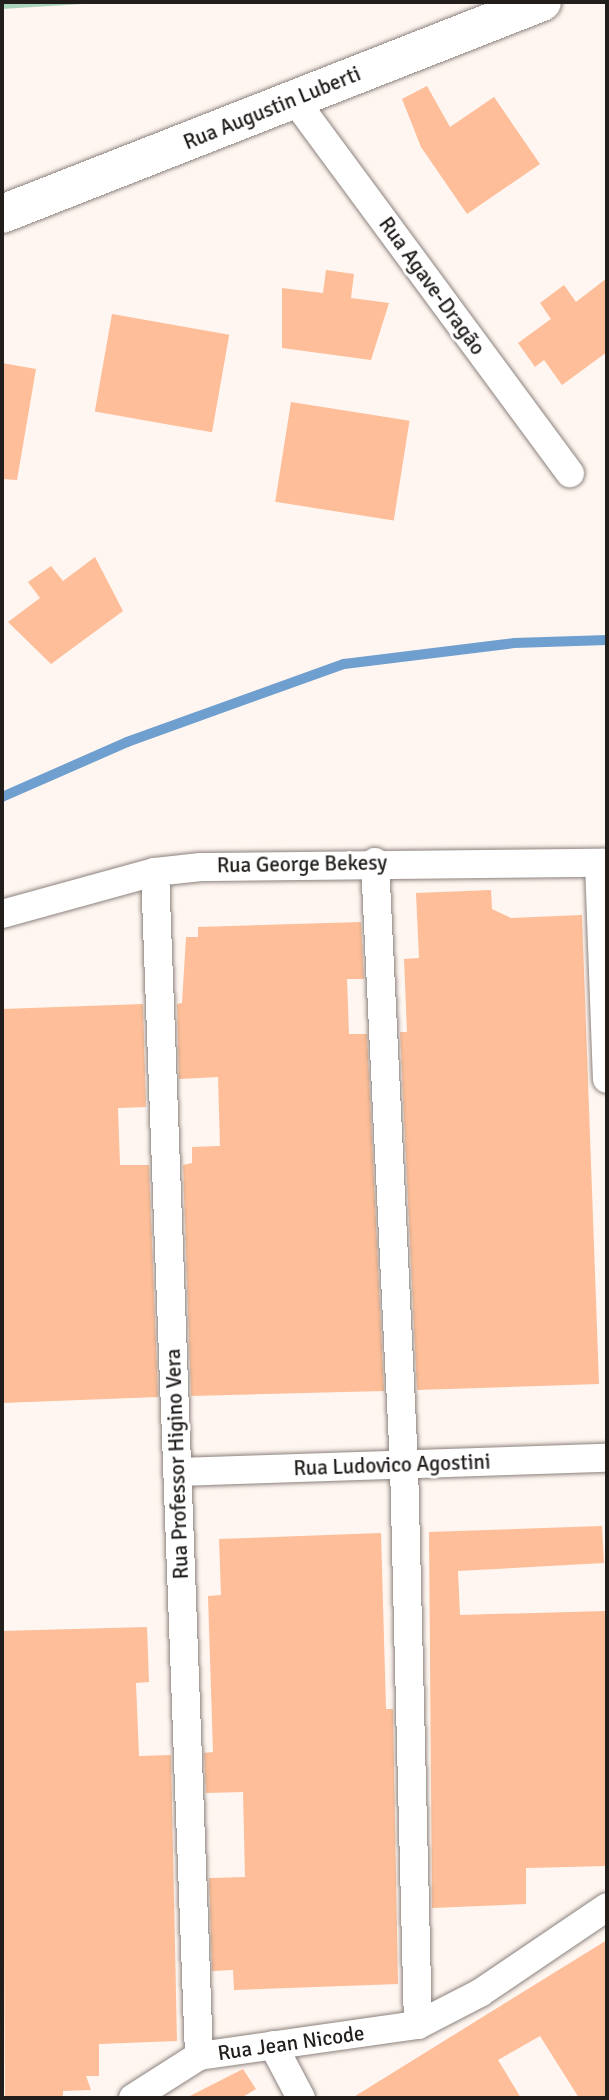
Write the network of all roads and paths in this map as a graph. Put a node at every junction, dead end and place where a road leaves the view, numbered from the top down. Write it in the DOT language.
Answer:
graph roads {
  1 [pos="542,2"];
  2 [pos="295,99"];
  3 [pos="2,214"];
  4 [pos="570,473"];
  5 [pos="375,862"];
  6 [pos="603,863"];
  7 [pos="155,872"];
  8 [pos="2,914"];
  9 [pos="607,1079"];
  10 [pos="607,1458"];
  11 [pos="404,1465"];
  12 [pos="177,1472"];
  13 [pos="607,1907"];
  14 [pos="418,2025"];
  15 [pos="273,2045"];
  16 [pos="199,2056"];
  17 [pos="133,2098"];
  18 [pos="301,2098"];
  1 -- 2 [label="street, Rua Augustin Luberti"];
  2 -- 3 [label="street, Rua Augustin Luberti"];
  2 -- 4 [label="street, Rua Agave-Dragão"];
  5 -- 6 [label="street, Rua George Bekesy"];
  5 -- 7 [label="street, Rua George Bekesy"];
  5 -- 11 [label="street"];
  6 -- 9 [label="street"];
  7 -- 8 [label="street, Rua George Bekesy"];
  7 -- 12 [label="street, Rua Professor Higino Vera"];
  10 -- 11 [label="street, Rua Ludovico Agostini"];
  11 -- 12 [label="street, Rua Ludovico Agostini"];
  11 -- 14 [label="street"];
  12 -- 16 [label="street, Rua Professor Higino Vera"];
  13 -- 14 [label="street, Rua Jean Nicode"];
  14 -- 15 [label="street, Rua Jean Nicode"];
  15 -- 16 [label="street, Rua Jean Nicode"];
  15 -- 18 [label="street"];
  16 -- 17 [label="street, Rua Jean Nicode"];
}
